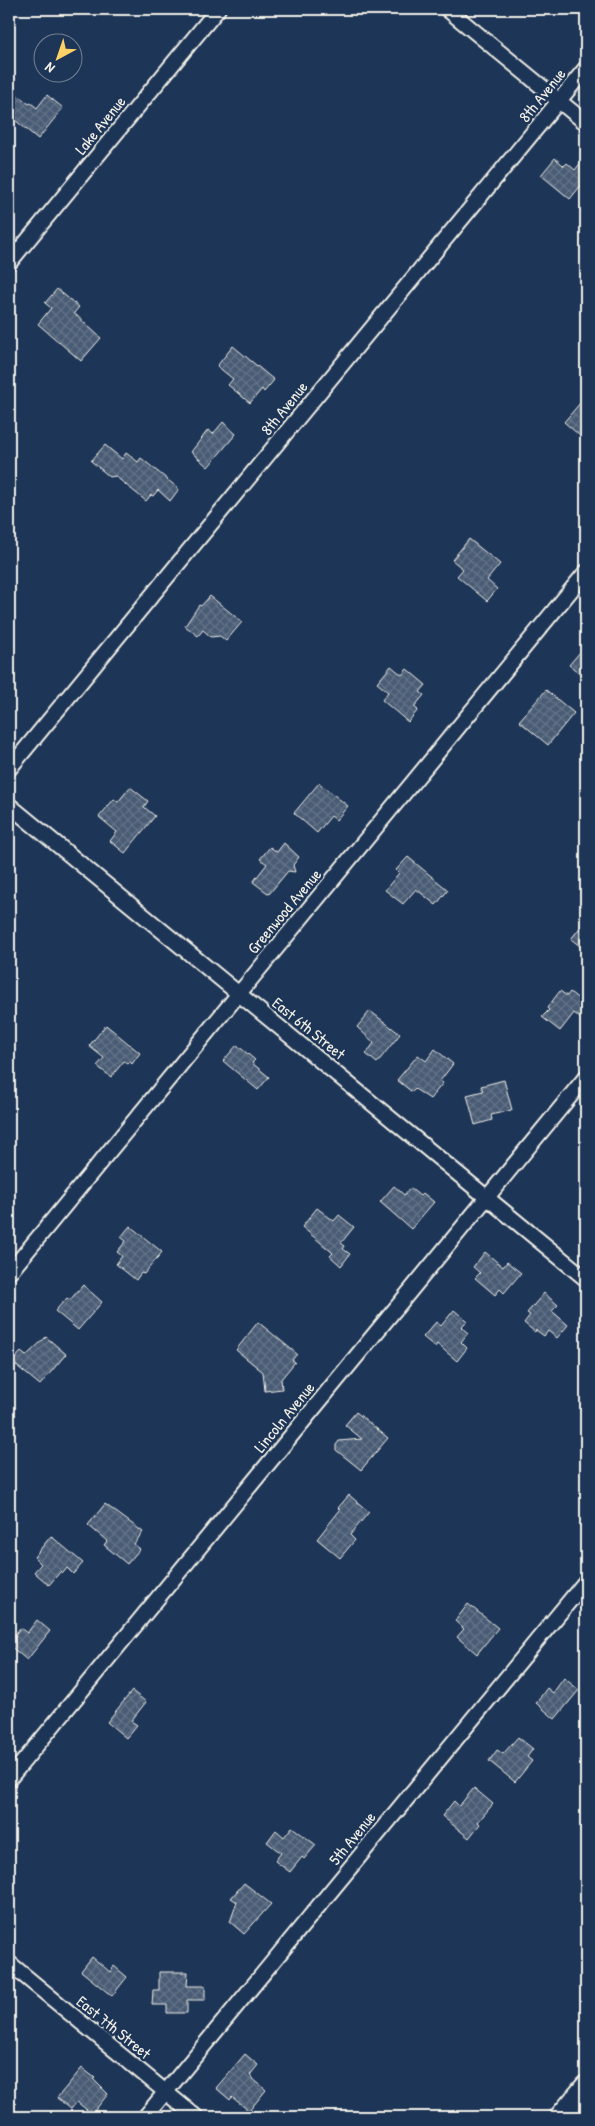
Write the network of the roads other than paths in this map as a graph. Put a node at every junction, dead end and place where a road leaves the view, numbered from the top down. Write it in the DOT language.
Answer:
graph roads {
  1 [pos="218,9"];
  2 [pos="447,9"];
  3 [pos="586,68"];
  4 [pos="560,101"];
  5 [pos="586,123"];
  6 [pos="9,263"];
  7 [pos="586,572"];
  8 [pos="9,769"];
  9 [pos="9,806"];
  10 [pos="238,993"];
  11 [pos="586,1077"];
  12 [pos="486,1197"];
  13 [pos="9,1273"];
  14 [pos="586,1279"];
  15 [pos="586,1581"];
  16 [pos="9,1779"];
  17 [pos="9,1963"];
  18 [pos="586,2086"];
  19 [pos="166,2092"];
  20 [pos="145,2117"];
  21 [pos="196,2117"];
  22 [pos="560,2117"];
  1 -- 6 [label="street, Lake Avenue"];
  2 -- 4 [label="street"];
  3 -- 4 [label="street, 8th Avenue"];
  4 -- 5 [label="street"];
  4 -- 8 [label="street, 8th Avenue"];
  7 -- 10 [label="street, Greenwood Avenue"];
  9 -- 10 [label="street, East 6th Street"];
  10 -- 12 [label="street, East 6th Street"];
  10 -- 13 [label="street, Greenwood Avenue"];
  11 -- 12 [label="street, Lincoln Avenue"];
  12 -- 14 [label="street, East 6th Street"];
  12 -- 16 [label="street, Lincoln Avenue"];
  15 -- 19 [label="street, 5th Avenue"];
  17 -- 19 [label="street, East 7th Street"];
  18 -- 22 [label="street"];
  19 -- 20 [label="street, 5th Avenue"];
  19 -- 21 [label="street, East 7th Street"];
}
